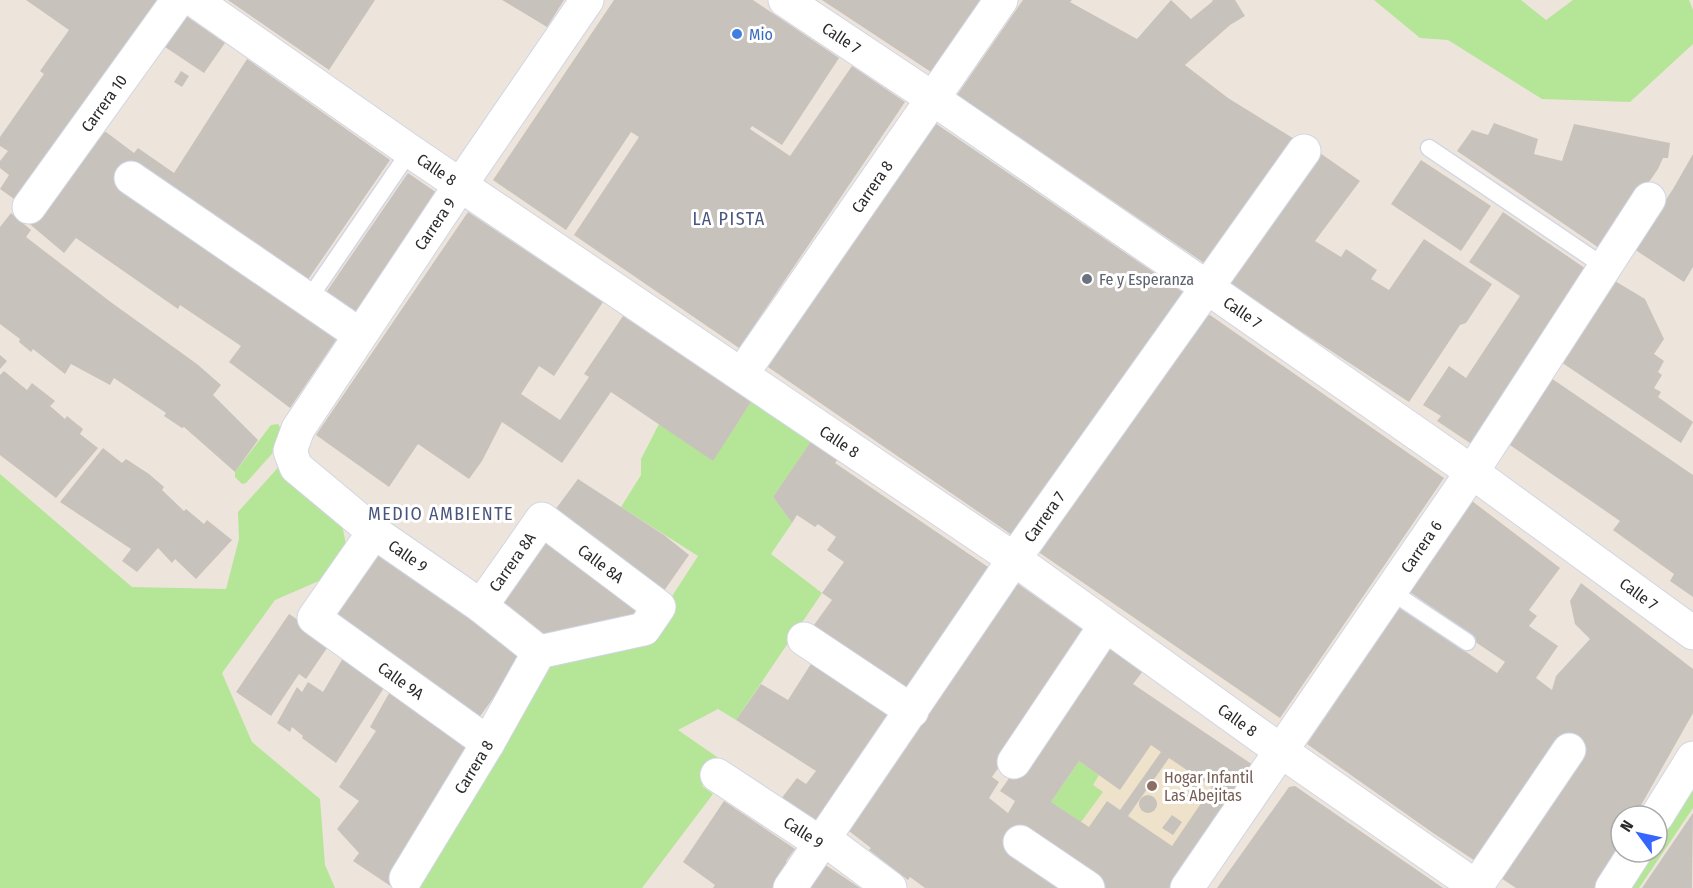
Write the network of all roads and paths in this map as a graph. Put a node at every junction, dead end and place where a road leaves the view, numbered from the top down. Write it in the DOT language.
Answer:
graph roads {
  1 [pos="178,0"];
  2 [pos="194,0"];
  3 [pos="587,0"];
  4 [pos="785,0"];
  5 [pos="1001,0"];
  6 [pos="932,98"];
  7 [pos="1429,148"];
  8 [pos="410,151"];
  9 [pos="1304,151"];
  10 [pos="130,178"];
  11 [pos="461,184"];
  12 [pos="1649,199"];
  13 [pos="29,207"];
  14 [pos="1605,267"];
  15 [pos="1208,288"];
  16 [pos="308,300"];
  17 [pos="360,335"];
  18 [pos="742,374"];
  19 [pos="290,451"];
  20 [pos="1472,472"];
  21 [pos="542,519"];
  22 [pos="374,532"];
  23 [pos="1014,559"];
  24 [pos="1389,590"];
  25 [pos="481,606"];
  26 [pos="1105,626"];
  27 [pos="1693,633"];
  28 [pos="804,639"];
  29 [pos="1467,642"];
  30 [pos="539,652"];
  31 [pos="912,711"];
  32 [pos="488,743"];
  33 [pos="1569,750"];
  34 [pos="1281,751"];
  35 [pos="1693,758"];
  36 [pos="1014,762"];
  37 [pos="717,775"];
  38 [pos="1664,804"];
  39 [pos="1020,842"];
  40 [pos="820,843"];
  41 [pos="1627,864"];
  42 [pos="406,878"];
  43 [pos="1478,887"];
  44 [pos="790,888"];
  45 [pos="890,888"];
  46 [pos="1088,888"];
  47 [pos="1187,888"];
  48 [pos="1612,888"];
  1 -- 13 [label="street, Carrera 10"];
  2 -- 8 [label="street, Calle 8"];
  3 -- 11 [label="street, Carrera 9"];
  4 -- 6 [label="street, Calle 7"];
  5 -- 6 [label="street, Carrera 8"];
  6 -- 15 [label="street, Calle 7"];
  6 -- 18 [label="street, Carrera 8"];
  7 -- 14 [label="lane"];
  8 -- 11 [label="street, Calle 8"];
  8 -- 16 [label="lane"];
  9 -- 15 [label="street, Carrera 7"];
  10 -- 16 [label="street"];
  11 -- 17 [label="street, Carrera 9"];
  11 -- 18 [label="street, Calle 8"];
  12 -- 14 [label="street, Carrera 6"];
  14 -- 20 [label="street, Carrera 6"];
  15 -- 20 [label="street, Calle 7"];
  15 -- 23 [label="street, Carrera 7"];
  16 -- 17 [label="street"];
  17 -- 19 [label="street, Carrera 9"];
  18 -- 23 [label="street, Calle 8"];
  19 -- 22 [label="street, Calle 9"];
  20 -- 24 [label="street, Carrera 6"];
  20 -- 27 [label="street, Calle 7"];
  21 -- 25 [label="street, Carrera 8A"];
  21 -- 30 [label="street, Calle 8A"];
  22 -- 25 [label="street, Calle 9"];
  22 -- 32 [label="street, Calle 9A"];
  23 -- 26 [label="street, Calle 8"];
  23 -- 31 [label="street, Carrera 7"];
  24 -- 29 [label="lane"];
  24 -- 34 [label="street, Carrera 6"];
  25 -- 30 [label="street, Calle 9"];
  26 -- 34 [label="street, Calle 8"];
  26 -- 36 [label="street"];
  28 -- 31 [label="street"];
  30 -- 32 [label="street, Carrera 8"];
  31 -- 40 [label="street, Carrera 7"];
  32 -- 42 [label="street, Carrera 8"];
  33 -- 43 [label="street"];
  34 -- 43 [label="street, Calle 8"];
  34 -- 47 [label="street, Carrera 6"];
  35 -- 38 [label="street"];
  37 -- 40 [label="street, Calle 9"];
  39 -- 46 [label="street"];
  40 -- 44 [label="street, Carrera 7"];
  40 -- 45 [label="street, Calle 9"];
  41 -- 48 [label="street"];
}
